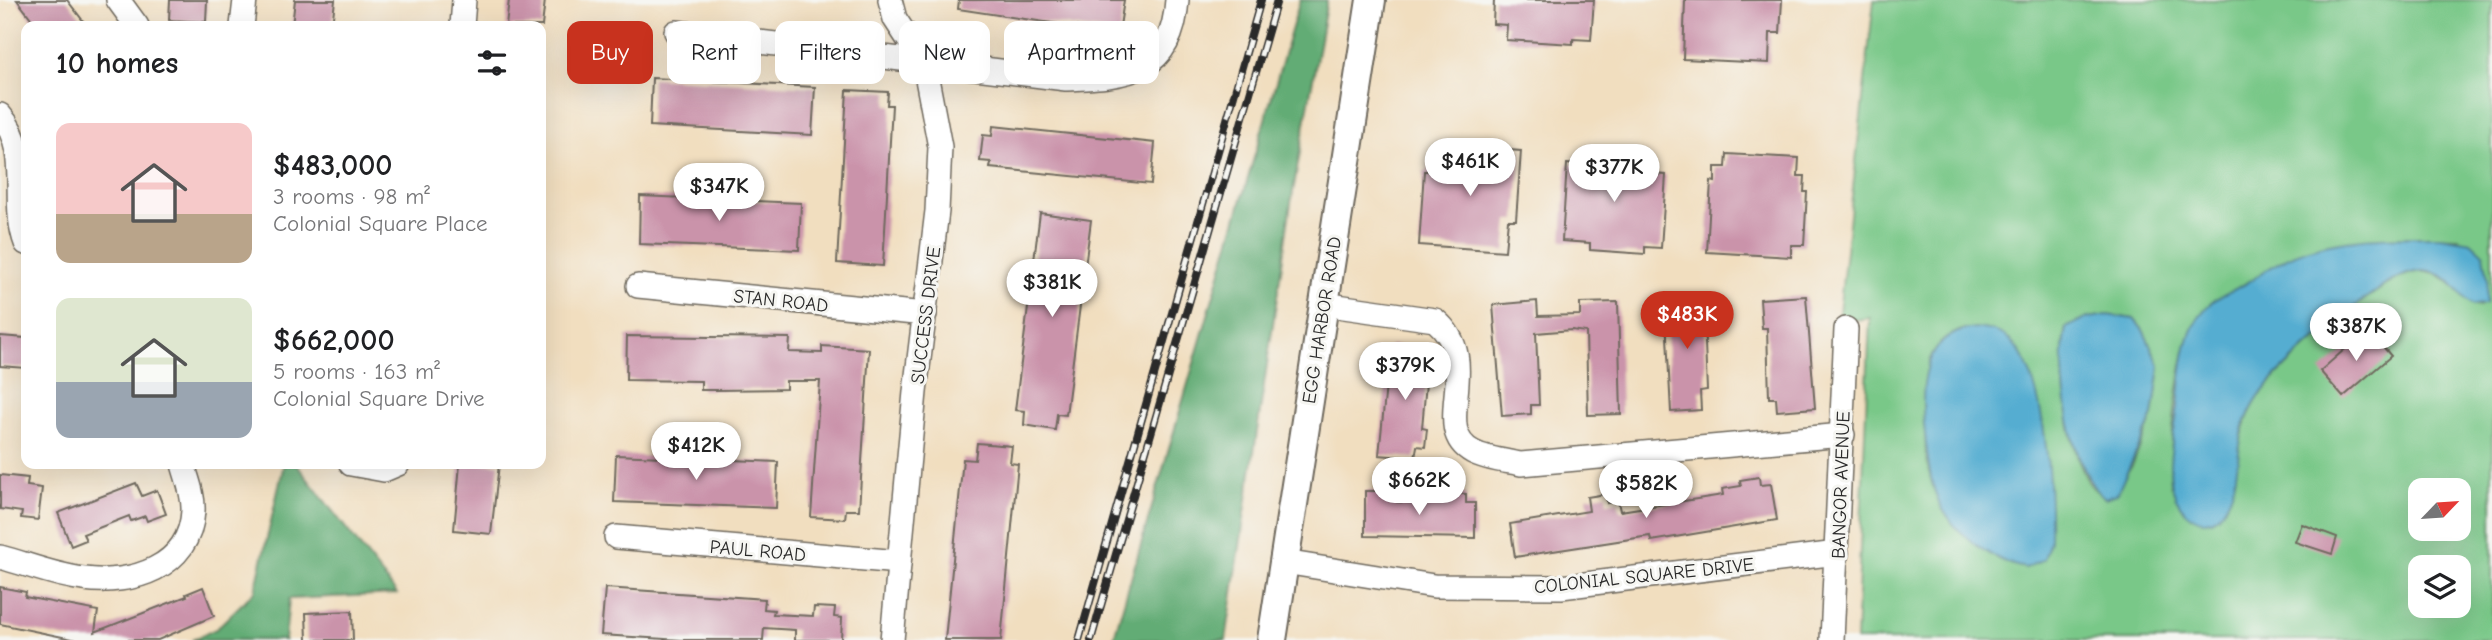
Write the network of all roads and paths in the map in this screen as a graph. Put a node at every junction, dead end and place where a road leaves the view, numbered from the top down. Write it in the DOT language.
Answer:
graph roads {
  1 [pos="118,0"];
  2 [pos="245,0"];
  3 [pos="464,0"];
  4 [pos="890,0"];
  5 [pos="1177,0"];
  6 [pos="1371,0"];
  7 [pos="133,21"];
  8 [pos="243,21"];
  9 [pos="462,21"];
  10 [pos="899,25"];
  11 [pos="761,43"];
  12 [pos="899,60"];
  13 [pos="990,70"];
  14 [pos="928,84"];
  15 [pos="0,115"];
  16 [pos="21,219"];
  17 [pos="638,286"];
  18 [pos="1323,304"];
  19 [pos="925,314"];
  20 [pos="1846,329"];
  21 [pos="1843,435"];
  22 [pos="184,469"];
  23 [pos="616,537"];
  24 [pos="1837,553"];
  25 [pos="0,557"];
  26 [pos="899,562"];
  27 [pos="1284,562"];
  28 [pos="892,640"];
  29 [pos="1272,640"];
  30 [pos="1832,640"];
  1 -- 7 [label="street"];
  2 -- 8 [label="street"];
  3 -- 9 [label="street"];
  4 -- 10 [label="street, SUCCESS DRIVE"];
  5 -- 13 [label="street"];
  6 -- 18 [label="street, EGG HARBOR ROAD"];
  11 -- 12 [label="street"];
  14 -- 19 [label="street, SUCCESS DRIVE"];
  15 -- 16 [label="street"];
  17 -- 19 [label="street, STAN ROAD"];
  18 -- 21 [label="street"];
  18 -- 27 [label="street, EGG HARBOR ROAD"];
  19 -- 26 [label="street, SUCCESS DRIVE"];
  20 -- 21 [label="street, BANGOR AVENUE"];
  21 -- 24 [label="street, BANGOR AVENUE"];
  22 -- 25 [label="street"];
  23 -- 26 [label="street, PAUL ROAD"];
  24 -- 27 [label="street, COLONIAL SQUARE DRIVE"];
  24 -- 30 [label="street, BANGOR AVENUE"];
  26 -- 28 [label="street, SUCCESS DRIVE"];
  27 -- 29 [label="street, EGG HARBOR ROAD"];
}
